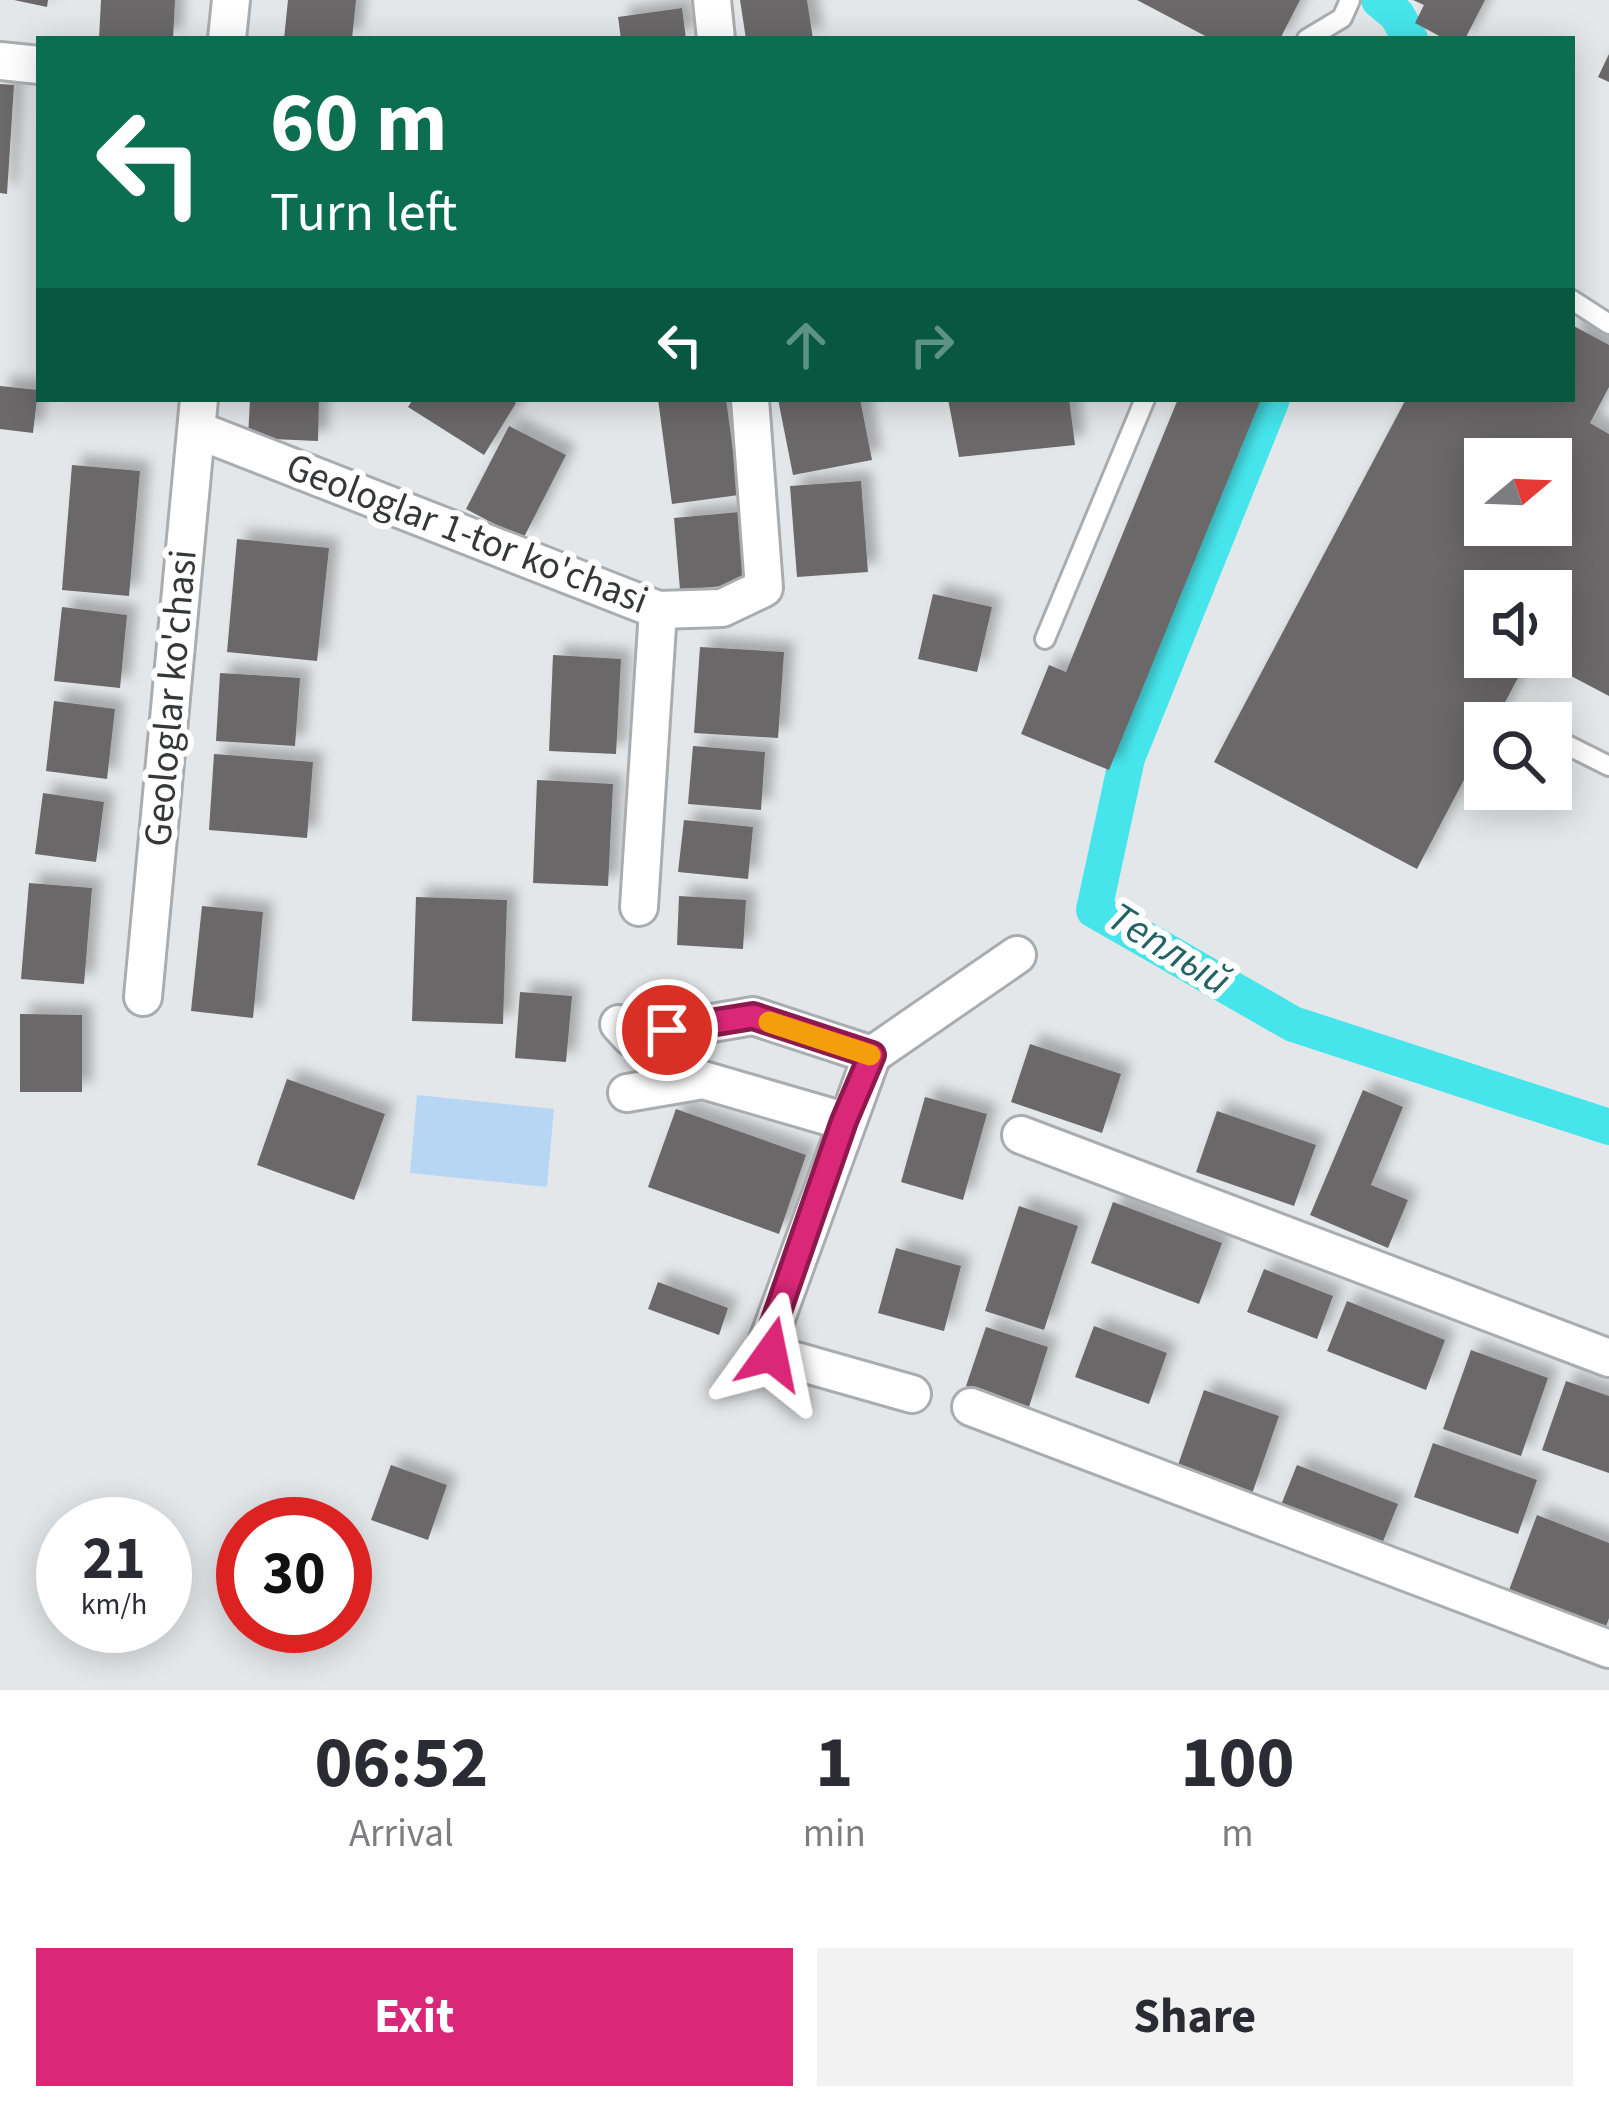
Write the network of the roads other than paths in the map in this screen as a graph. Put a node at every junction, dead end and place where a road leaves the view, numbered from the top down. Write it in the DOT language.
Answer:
graph roads {
  1 [pos="231,0"];
  2 [pos="712,0"];
  3 [pos="1350,0"];
  4 [pos="227,36"];
  5 [pos="716,36"];
  6 [pos="1312,36"];
  7 [pos="0,61"];
  8 [pos="36,64"];
  9 [pos="1575,302"];
  10 [pos="1609,324"];
  11 [pos="750,402"];
  12 [pos="1143,402"];
  13 [pos="198,415"];
  14 [pos="658,610"];
  15 [pos="1045,639"];
  16 [pos="1572,748"];
  17 [pos="1609,766"];
  18 [pos="639,907"];
  19 [pos="1017,955"];
  20 [pos="143,997"];
  21 [pos="619,1024"];
  22 [pos="872,1055"];
  23 [pos="627,1094"];
  24 [pos="844,1121"];
  25 [pos="1021,1135"];
  26 [pos="1609,1358"];
  27 [pos="912,1394"];
  28 [pos="971,1407"];
  29 [pos="1609,1649"];
  1 -- 4 [label="street"];
  2 -- 5 [label="street"];
  3 -- 6 [label="lane"];
  7 -- 8 [label="street"];
  9 -- 10 [label="lane"];
  11 -- 14 [label="street, Geologlar 1-tor ko'chasi"];
  12 -- 15 [label="lane"];
  13 -- 14 [label="street, Geologlar 1-tor ko'chasi"];
  13 -- 20 [label="street, Geologlar ko'chasi"];
  14 -- 18 [label="street"];
  16 -- 17 [label="lane"];
  19 -- 22 [label="street"];
  21 -- 22 [label="street"];
  22 -- 24 [label="street"];
  23 -- 24 [label="street"];
  24 -- 27 [label="street"];
  25 -- 26 [label="street"];
  28 -- 29 [label="street"];
}
